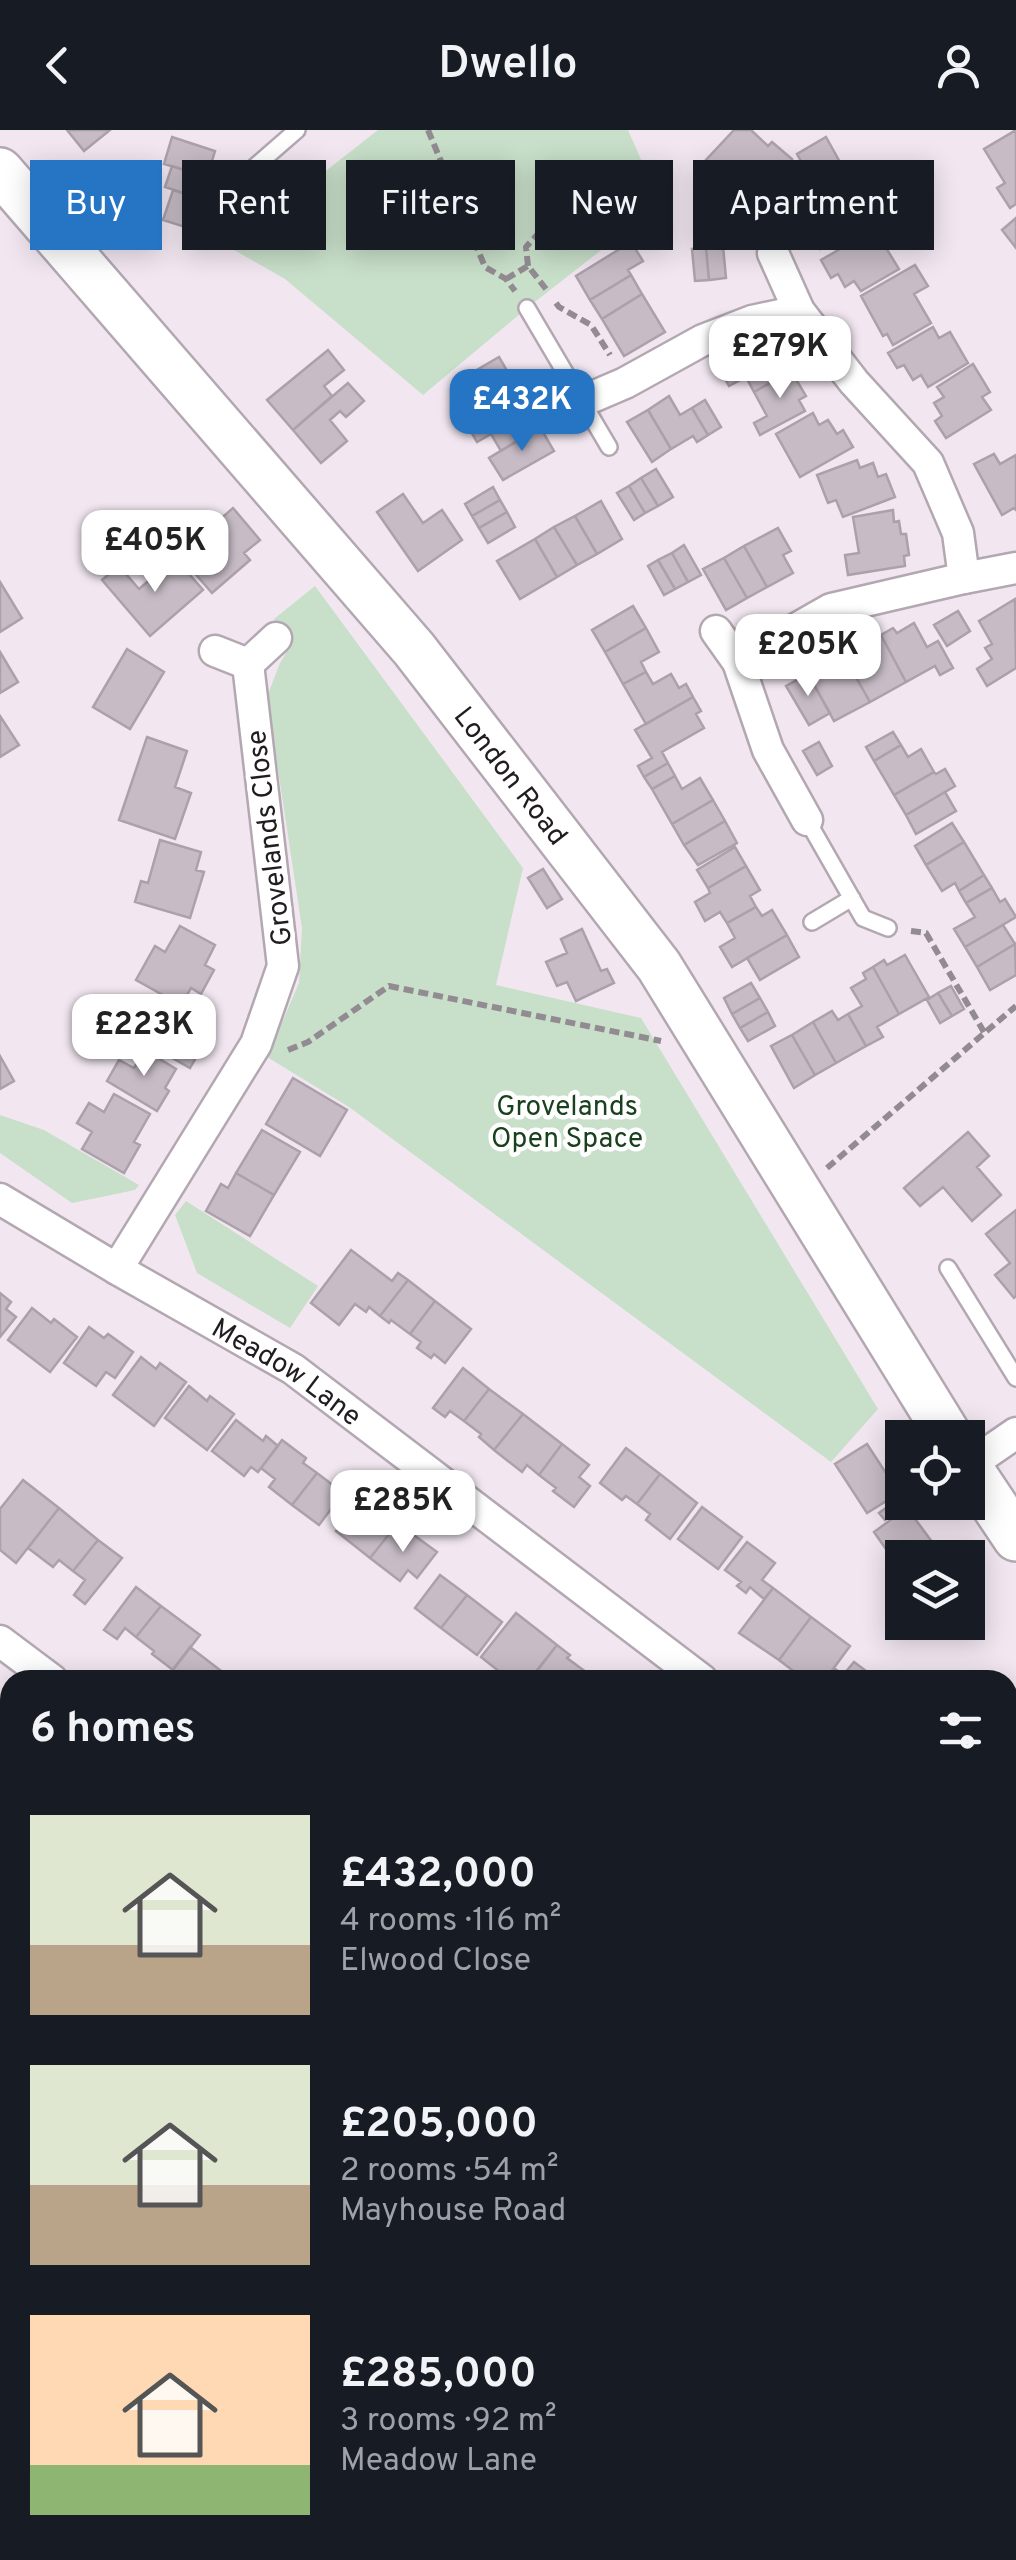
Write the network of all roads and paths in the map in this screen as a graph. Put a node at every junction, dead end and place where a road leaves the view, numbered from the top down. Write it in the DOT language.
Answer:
graph roads {
  1 [pos="296,130"];
  2 [pos="428,130"];
  3 [pos="262,160"];
  4 [pos="0,171"];
  5 [pos="535,237"];
  6 [pos="773,253"];
  7 [pos="528,266"];
  8 [pos="506,279"];
  9 [pos="527,308"];
  10 [pos="799,312"];
  11 [pos="625,383"];
  12 [pos="583,401"];
  13 [pos="609,447"];
  14 [pos="1016,568"];
  15 [pos="964,578"];
  16 [pos="716,631"];
  17 [pos="276,638"];
  18 [pos="215,651"];
  19 [pos="738,662"];
  20 [pos="248,664"];
  21 [pos="808,820"];
  22 [pos="852,898"];
  23 [pos="812,922"];
  24 [pos="888,928"];
  25 [pos="1016,1006"];
  26 [pos="984,1032"];
  27 [pos="308,1042"];
  28 [pos="711,1052"];
  29 [pos="798,1194"];
  30 [pos="0,1199"];
  31 [pos="948,1268"];
  32 [pos="116,1269"];
  33 [pos="1016,1378"];
  34 [pos="939,1420"];
  35 [pos="1016,1433"];
  36 [pos="985,1454"];
  37 [pos="985,1492"];
  38 [pos="1016,1538"];
  39 [pos="0,1641"];
  40 [pos="39,1670"];
  41 [pos="689,1670"];
  1 -- 3 [label="lane"];
  2 -- 8 [label="path"];
  4 -- 28 [label="main road, London Road"];
  5 -- 7 [label="path"];
  6 -- 10 [label="street"];
  7 -- 8 [label="path"];
  7 -- 11 [label="path"];
  8 -- 9 [label="path"];
  9 -- 12 [label="lane"];
  10 -- 11 [label="street"];
  10 -- 15 [label="street"];
  11 -- 12 [label="street"];
  12 -- 13 [label="lane"];
  14 -- 15 [label="street"];
  15 -- 19 [label="street"];
  16 -- 19 [label="street"];
  17 -- 20 [label="street"];
  18 -- 20 [label="street"];
  19 -- 21 [label="street"];
  20 -- 32 [label="street, Grovelands Close"];
  21 -- 22 [label="lane"];
  22 -- 23 [label="lane"];
  22 -- 24 [label="lane"];
  24 -- 26 [label="path"];
  25 -- 26 [label="path"];
  26 -- 29 [label="path"];
  27 -- 28 [label="path"];
  28 -- 29 [label="main road, London Road"];
  29 -- 34 [label="main road, London Road"];
  30 -- 32 [label="street, Meadow Lane"];
  31 -- 33 [label="lane"];
  32 -- 41 [label="street, Meadow Lane"];
  35 -- 36 [label="street"];
  37 -- 38 [label="main road"];
  39 -- 40 [label="street"];
}
